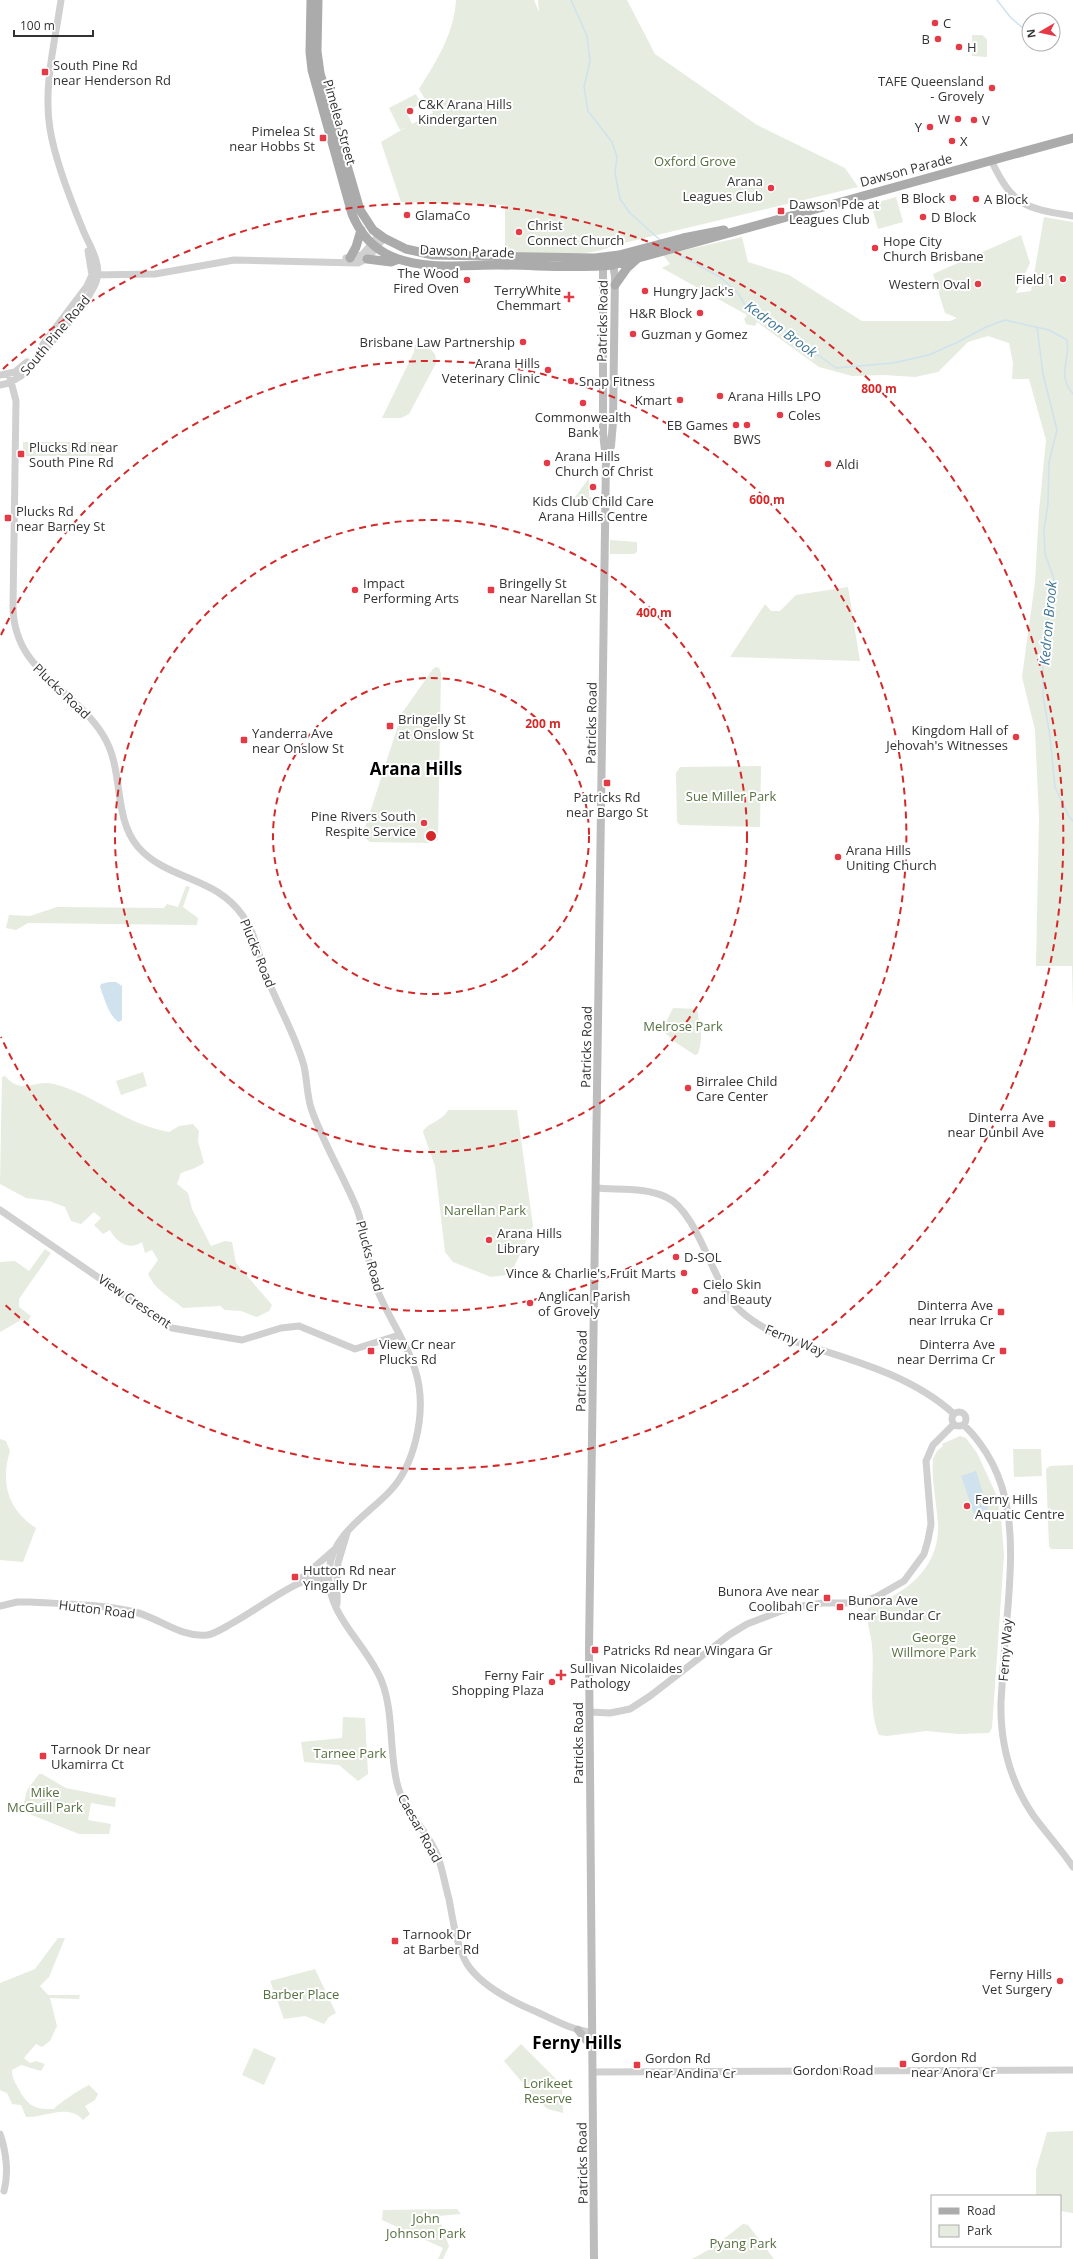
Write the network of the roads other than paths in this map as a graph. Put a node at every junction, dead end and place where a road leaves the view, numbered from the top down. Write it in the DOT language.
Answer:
graph roads {
  1 [pos="61,0"];
  2 [pos="311,0"];
  3 [pos="318,0"];
  4 [pos="1073,138"];
  5 [pos="991,160"];
  6 [pos="1073,216"];
  7 [pos="360,230"];
  8 [pos="381,237"];
  9 [pos="375,246"];
  10 [pos="648,250"];
  11 [pos="350,258"];
  12 [pos="638,258"];
  13 [pos="367,259"];
  14 [pos="399,259"];
  15 [pos="332,261"];
  16 [pos="608,261"];
  17 [pos="95,275"];
  18 [pos="615,285"];
  19 [pos="9,374"];
  20 [pos="0,375"];
  21 [pos="12,382"];
  22 [pos="0,385"];
  23 [pos="606,459"];
  24 [pos="596,1188"];
  25 [pos="0,1210"];
  26 [pos="400,1335"];
  27 [pos="954,1414"];
  28 [pos="953,1425"];
  29 [pos="964,1425"];
  30 [pos="348,1533"];
  31 [pos="334,1550"];
  32 [pos="333,1572"];
  33 [pos="308,1576"];
  34 [pos="330,1588"];
  35 [pos="336,1604"];
  36 [pos="0,1606"];
  37 [pos="590,1712"];
  38 [pos="1073,1867"];
  39 [pos="575,2028"];
  40 [pos="592,2029"];
  41 [pos="593,2049"];
  42 [pos="1073,2070"];
  43 [pos="593,2072"];
  44 [pos="0,2134"];
  45 [pos="4,2191"];
  46 [pos="594,2259"];
  1 -- 17 [label="street"];
  2 -- 7 [label="main road, Pimelea Street"];
  3 -- 8 [label="main road, Pimelea Street"];
  4 -- 5 [label="main road, Dawson Parade"];
  5 -- 6 [label="street"];
  5 -- 10 [label="main road, Dawson Parade"];
  7 -- 9 [label="main road, Pimelea Street"];
  7 -- 11 [label="main road"];
  8 -- 9 [label="street"];
  8 -- 16 [label="main road, Dawson Parade"];
  9 -- 11 [label="street"];
  9 -- 13 [label="street"];
  9 -- 14 [label="main road, Dawson Parade"];
  10 -- 12 [label="main road, Dawson Parade"];
  10 -- 16 [label="main road, Dawson Parade"];
  11 -- 15 [label="street"];
  12 -- 16 [label="main road, Dawson Parade"];
  12 -- 18 [label="main road"];
  13 -- 14 [label="main road"];
  13 -- 15 [label="street"];
  14 -- 16 [label="main road, Dawson Parade"];
  15 -- 17 [label="street"];
  16 -- 18 [label="main road, Patricks Road"];
  16 -- 23 [label="main road, Patricks Road"];
  17 -- 19 [label="street, South Pine Road"];
  17 -- 21 [label="street, South Pine Road"];
  18 -- 23 [label="main road, Patricks Road"];
  19 -- 20 [label="street, South Pine Road"];
  19 -- 21 [label="street, Plucks Road"];
  21 -- 22 [label="street, South Pine Road"];
  21 -- 26 [label="street, Plucks Road"];
  23 -- 24 [label="main road, Patricks Road"];
  24 -- 27 [label="street, Ferny Way"];
  24 -- 37 [label="main road, Patricks Road"];
  25 -- 26 [label="street, View Crescent"];
  26 -- 30 [label="street, Plucks Road"];
  27 -- 28 [label="street"];
  27 -- 29 [label="street, Ferny Way"];
  28 -- 29 [label="street"];
  28 -- 37 [label="street"];
  29 -- 38 [label="street, Ferny Way"];
  30 -- 31 [label="street, Plucks Road"];
  30 -- 32 [label="street, Plucks Road"];
  31 -- 32 [label="street, Plucks Road"];
  31 -- 33 [label="street"];
  32 -- 33 [label="street, Hutton Road"];
  32 -- 34 [label="street, Caesar Road"];
  32 -- 35 [label="street, Caesar Road"];
  33 -- 34 [label="street"];
  33 -- 36 [label="street, Hutton Road"];
  34 -- 35 [label="street, Caesar Road"];
  35 -- 39 [label="street, Caesar Road"];
  37 -- 40 [label="main road, Patricks Road"];
  39 -- 40 [label="street, Caesar Road"];
  39 -- 41 [label="main road"];
  40 -- 41 [label="main road, Patricks Road"];
  41 -- 43 [label="main road, Patricks Road"];
  42 -- 43 [label="street, Gordon Road"];
  43 -- 46 [label="main road, Patricks Road"];
  44 -- 45 [label="street"];
}
